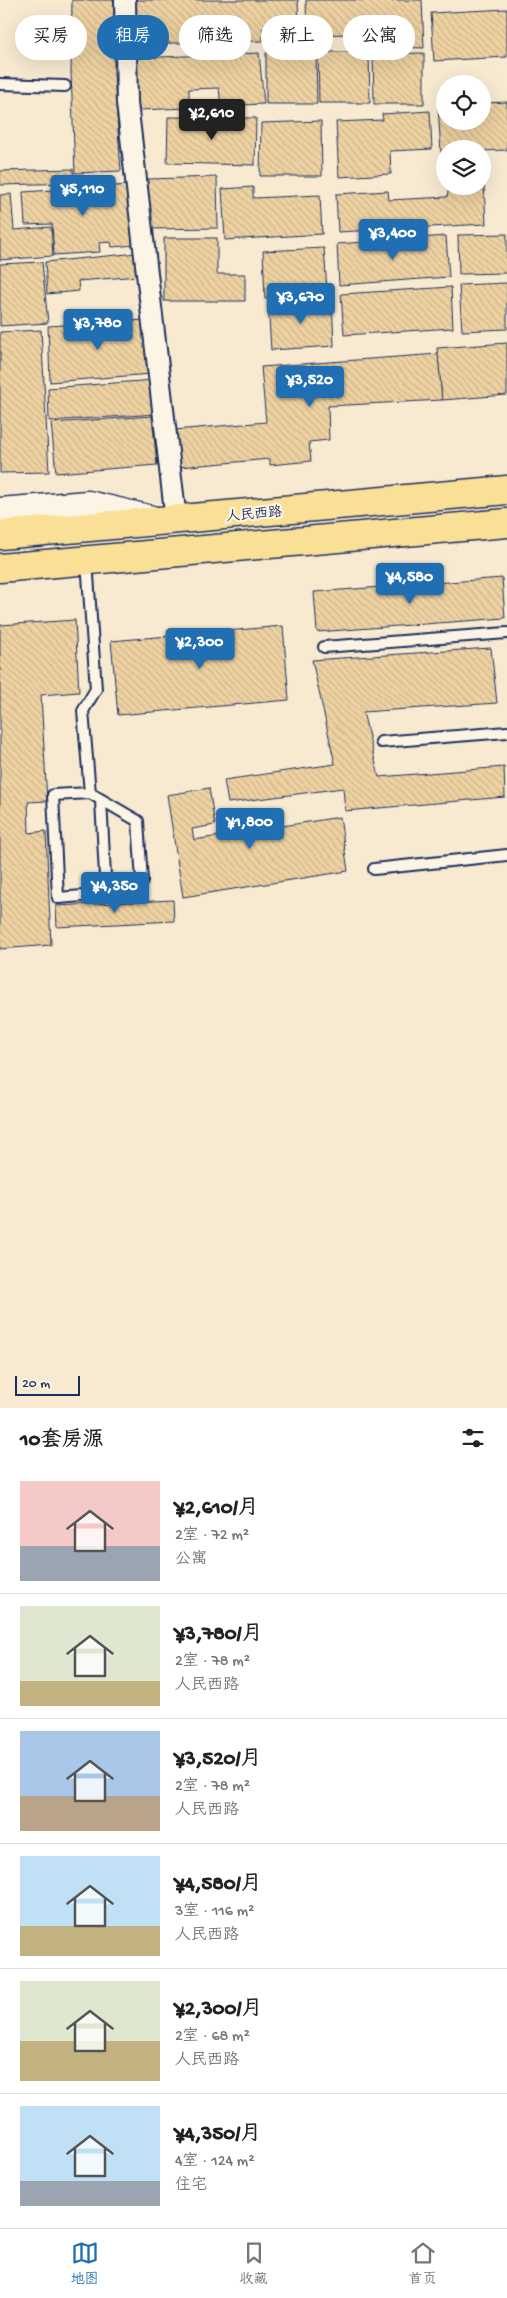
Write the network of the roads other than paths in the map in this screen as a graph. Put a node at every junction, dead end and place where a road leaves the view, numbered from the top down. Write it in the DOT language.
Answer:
graph roads {
  1 [pos="125,0"];
  2 [pos="0,84"];
  3 [pos="65,86"];
  4 [pos="507,490"];
  5 [pos="0,512"];
  6 [pos="167,520"];
  7 [pos="507,523"];
  8 [pos="0,535"];
  9 [pos="87,560"];
  10 [pos="0,568"];
  11 [pos="507,633"];
  12 [pos="507,639"];
  13 [pos="324,647"];
  14 [pos="507,732"];
  15 [pos="381,742"];
  16 [pos="90,793"];
  17 [pos="101,800"];
  18 [pos="507,856"];
  19 [pos="374,868"];
  20 [pos="106,894"];
  1 -- 6 [label="street"];
  2 -- 3 [label="lane"];
  4 -- 6 [label="main road, 人民西路"];
  5 -- 6 [label="main road"];
  6 -- 8 [label="main road, 人民西路"];
  7 -- 9 [label="main road"];
  9 -- 10 [label="main road"];
  9 -- 16 [label="lane"];
  11 -- 12 [label="lane"];
  11 -- 13 [label="lane"];
  14 -- 15 [label="lane"];
  16 -- 17 [label="lane"];
  16 -- 20 [label="lane"];
  17 -- 20 [label="lane"];
  17 -- 20 [label="lane"];
  18 -- 19 [label="lane"];
}
